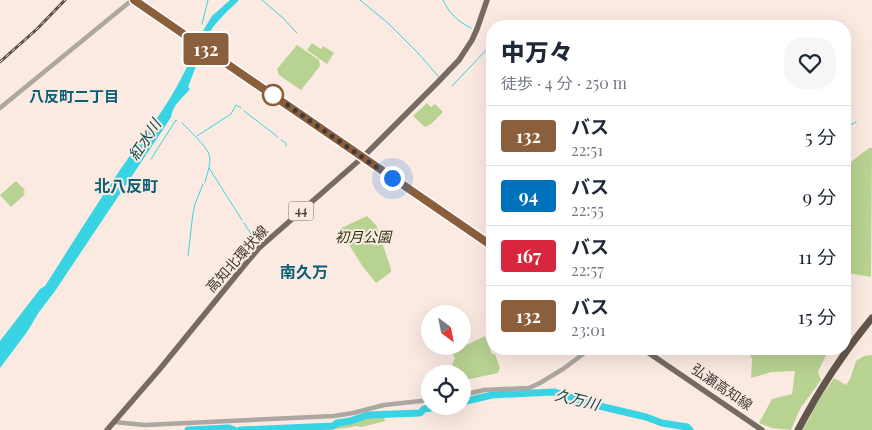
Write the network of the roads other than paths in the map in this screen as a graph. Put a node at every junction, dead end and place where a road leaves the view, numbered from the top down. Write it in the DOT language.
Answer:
graph roads {
  1 [pos="133,0"];
  2 [pos="487,0"];
  3 [pos="0,108"];
  4 [pos="362,157"];
  5 [pos="486,242"];
  6 [pos="872,312"];
  7 [pos="872,318"];
  8 [pos="851,340"];
  9 [pos="851,344"];
  10 [pos="582,355"];
  11 [pos="652,355"];
  12 [pos="841,355"];
  13 [pos="843,355"];
  14 [pos="825,380"];
  15 [pos="471,393"];
  16 [pos="421,401"];
  17 [pos="113,423"];
  18 [pos="107,430"];
  19 [pos="762,430"];
  20 [pos="796,430"];
  1 -- 3 [label="street"];
  1 -- 4 [label="main road"];
  2 -- 4 [label="main road, 高知北環状線 / 44"];
  4 -- 5 [label="main road"];
  4 -- 17 [label="main road, 高知北環状線 / 44"];
  6 -- 8 [label="highway"];
  7 -- 9 [label="highway"];
  10 -- 15 [label="street"];
  11 -- 19 [label="main road, 弘瀬高知線"];
  12 -- 14 [label="highway"];
  13 -- 14 [label="highway"];
  14 -- 20 [label="highway"];
  16 -- 17 [label="street"];
  17 -- 18 [label="main road, 高知北環状線 / 44"];
}
